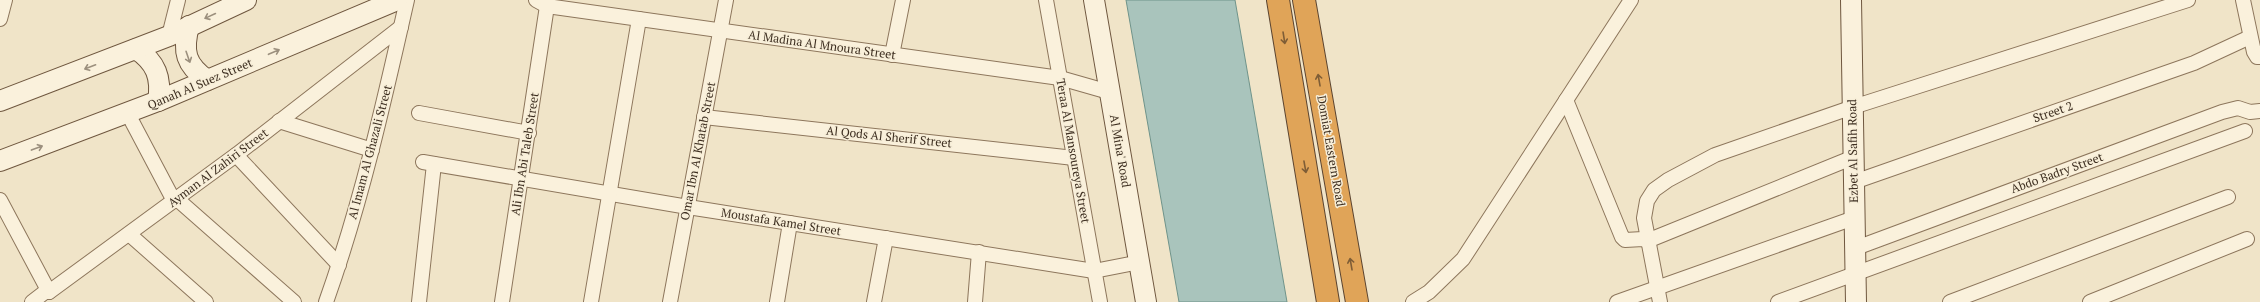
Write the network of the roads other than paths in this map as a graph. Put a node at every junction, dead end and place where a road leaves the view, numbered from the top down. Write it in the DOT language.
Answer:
graph roads {
  1 [pos="5,0"];
  2 [pos="178,0"];
  3 [pos="246,0"];
  4 [pos="397,0"];
  5 [pos="406,0"];
  6 [pos="726,0"];
  7 [pos="903,0"];
  8 [pos="1046,0"];
  9 [pos="1094,0"];
  10 [pos="1278,0"];
  11 [pos="1304,0"];
  12 [pos="1631,0"];
  13 [pos="1851,0"];
  14 [pos="2188,0"];
  15 [pos="2243,0"];
  16 [pos="541,3"];
  17 [pos="0,19"];
  18 [pos="639,19"];
  19 [pos="189,26"];
  20 [pos="401,27"];
  21 [pos="721,31"];
  22 [pos="169,36"];
  23 [pos="2250,37"];
  24 [pos="136,49"];
  25 [pos="892,55"];
  26 [pos="2260,57"];
  27 [pos="1060,78"];
  28 [pos="207,80"];
  29 [pos="1109,92"];
  30 [pos="1566,100"];
  31 [pos="0,101"];
  32 [pos="158,102"];
  33 [pos="1853,107"];
  34 [pos="2260,111"];
  35 [pos="419,113"];
  36 [pos="128,114"];
  37 [pos="704,117"];
  38 [pos="280,121"];
  39 [pos="2245,131"];
  40 [pos="529,133"];
  41 [pos="372,150"];
  42 [pos="236,155"];
  43 [pos="1854,157"];
  44 [pos="1074,158"];
  45 [pos="0,161"];
  46 [pos="521,179"];
  47 [pos="1854,182"];
  48 [pos="609,194"];
  49 [pos="2228,197"];
  50 [pos="0,200"];
  51 [pos="175,200"];
  52 [pos="688,208"];
  53 [pos="1854,218"];
  54 [pos="790,223"];
  55 [pos="129,234"];
  56 [pos="886,238"];
  57 [pos="2247,239"];
  58 [pos="1647,241"];
  59 [pos="1856,248"];
  60 [pos="979,252"];
  61 [pos="1140,262"];
  62 [pos="339,265"];
  63 [pos="1094,271"];
  64 [pos="1855,275"];
  65 [pos="1657,286"];
  66 [pos="50,296"];
  67 [pos="32,302"];
  68 [pos="206,302"];
  69 [pos="294,302"];
  70 [pos="326,302"];
  71 [pos="419,302"];
  72 [pos="502,302"];
  73 [pos="591,302"];
  74 [pos="670,302"];
  75 [pos="777,302"];
  76 [pos="874,302"];
  77 [pos="975,302"];
  78 [pos="1100,302"];
  79 [pos="1146,302"];
  80 [pos="1328,302"];
  81 [pos="1358,302"];
  82 [pos="1413,302"];
  83 [pos="1617,302"];
  84 [pos="1660,302"];
  85 [pos="1778,302"];
  86 [pos="1856,302"];
  87 [pos="1950,302"];
  88 [pos="2090,302"];
  1 -- 17 [label="street"];
  2 -- 22 [label="street"];
  3 -- 19 [label="main road, one-way"];
  28 -- 4 [label="main road, Qanah Al Suez Street, one-way"];
  5 -- 20 [label="street, Al Imam Al Ghazali Street"];
  6 -- 21 [label="street, Omar Ibn Al Khatab Street"];
  7 -- 25 [label="street"];
  8 -- 27 [label="street, Teraa Al Mansoureya Street"];
  9 -- 29 [label="main road, Al Mina' Road"];
  10 -- 80 [label="highway, one-way"];
  81 -- 11 [label="highway, Domiat Eastern Road, one-way"];
  12 -- 30 [label="street"];
  13 -- 33 [label="main road, Ezbet Al Safih Road"];
  14 -- 33 [label="street"];
  15 -- 23 [label="street"];
  16 -- 18 [label="street, Al Madina Al Mnoura Street"];
  16 -- 40 [label="street, Ali Ibn Abi Taleb Street"];
  18 -- 21 [label="street, Al Madina Al Mnoura Street"];
  18 -- 48 [label="street"];
  19 -- 22 [label="main road"];
  19 -- 28 [label="main road, one-way"];
  20 -- 38 [label="street, Ayman Al Zahiri Street"];
  20 -- 41 [label="street, Al Imam Al Ghazali Street"];
  21 -- 25 [label="street, Al Madina Al Mnoura Street"];
  21 -- 37 [label="street, Omar Ibn Al Khatab Street"];
  22 -- 24 [label="main road"];
  23 -- 26 [label="street"];
  23 -- 47 [label="street, Street 2"];
  24 -- 31 [label="main road, one-way"];
  24 -- 32 [label="main road"];
  25 -- 27 [label="street, Al Madina Al Mnoura Street"];
  27 -- 29 [label="street, Al Madina Al Mnoura Street"];
  27 -- 44 [label="street, Teraa Al Mansoureya Street"];
  28 -- 32 [label="main road, Qanah Al Suez Street"];
  29 -- 61 [label="main road, Al Mina' Road"];
  30 -- 58 [label="street"];
  30 -- 82 [label="street"];
  32 -- 36 [label="main road, Qanah Al Suez Street"];
  33 -- 43 [label="main road, Ezbet Al Safih Road"];
  33 -- 58 [label="street"];
  34 -- 59 [label="street, Abdo Badry Street"];
  35 -- 40 [label="street"];
  45 -- 36 [label="main road, Qanah Al Suez Street, one-way"];
  36 -- 51 [label="street"];
  37 -- 44 [label="street, Al Qods Al Sherif Street"];
  37 -- 52 [label="street, Omar Ibn Al Khatab Street"];
  38 -- 41 [label="street"];
  38 -- 42 [label="street, Ayman Al Zahiri Street"];
  39 -- 64 [label="street"];
  40 -- 46 [label="street, Ali Ibn Abi Taleb Street"];
  41 -- 62 [label="street, Al Imam Al Ghazali Street"];
  42 -- 51 [label="street, Ayman Al Zahiri Street"];
  42 -- 62 [label="street"];
  43 -- 47 [label="main road, Ezbet Al Safih Road"];
  43 -- 58 [label="street"];
  44 -- 63 [label="street, Teraa Al Mansoureya Street"];
  46 -- 48 [label="street, Moustafa Kamel Street"];
  46 -- 71 [label="street, Moustafa Kamel Street"];
  46 -- 72 [label="street, Ali Ibn Abi Taleb Street"];
  47 -- 53 [label="main road, Ezbet Al Safih Road"];
  48 -- 52 [label="street, Moustafa Kamel Street"];
  48 -- 73 [label="street"];
  49 -- 87 [label="street"];
  50 -- 66 [label="street"];
  51 -- 55 [label="street, Ayman Al Zahiri Street"];
  51 -- 69 [label="street"];
  52 -- 54 [label="street, Moustafa Kamel Street"];
  52 -- 74 [label="street, Omar Ibn Al Khatab Street"];
  53 -- 59 [label="main road, Ezbet Al Safih Road"];
  53 -- 65 [label="street"];
  54 -- 56 [label="street, Moustafa Kamel Street"];
  54 -- 75 [label="street"];
  55 -- 66 [label="street, Ayman Al Zahiri Street"];
  55 -- 68 [label="street"];
  56 -- 60 [label="street, Moustafa Kamel Street"];
  56 -- 76 [label="street"];
  57 -- 88 [label="street"];
  58 -- 65 [label="street"];
  59 -- 64 [label="main road, Ezbet Al Safih Road"];
  60 -- 63 [label="street, Moustafa Kamel Street"];
  60 -- 77 [label="street"];
  61 -- 63 [label="street, Moustafa Kamel Street"];
  61 -- 79 [label="main road, Al Mina' Road"];
  62 -- 70 [label="street, Al Imam Al Ghazali Street"];
  63 -- 78 [label="street, Teraa Al Mansoureya Street"];
  64 -- 85 [label="street"];
  64 -- 86 [label="main road, Ezbet Al Safih Road"];
  65 -- 83 [label="street"];
  65 -- 84 [label="street"];
  66 -- 67 [label="street, Ayman Al Zahiri Street"];
}
